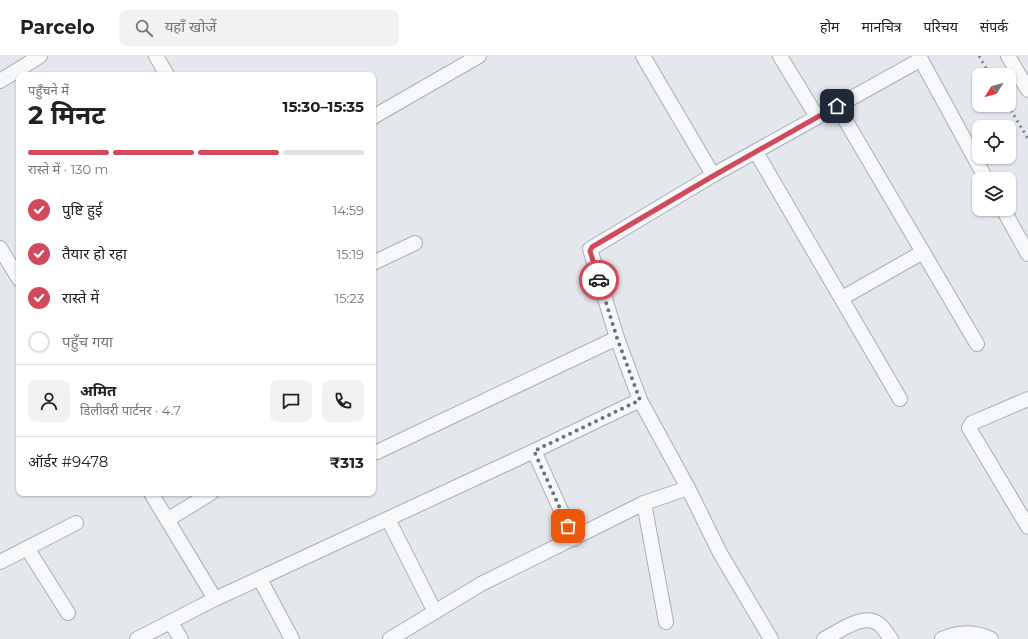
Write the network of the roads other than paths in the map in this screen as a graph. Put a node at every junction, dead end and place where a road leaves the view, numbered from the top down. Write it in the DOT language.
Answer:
graph roads {
  1 [pos="40,56"];
  2 [pos="156,56"];
  3 [pos="479,56"];
  4 [pos="643,56"];
  5 [pos="780,56"];
  6 [pos="1008,56"];
  7 [pos="920,58"];
  8 [pos="165,72"];
  9 [pos="0,81"];
  10 [pos="1028,90"];
  11 [pos="837,106"];
  12 [pos="376,115"];
  13 [pos="817,117"];
  14 [pos="756,152"];
  15 [pos="982,172"];
  16 [pos="713,176"];
  17 [pos="1007,216"];
  18 [pos="415,243"];
  19 [pos="0,248"];
  20 [pos="923,252"];
  21 [pos="1028,254"];
  22 [pos="376,262"];
  23 [pos="16,274"];
  24 [pos="842,298"];
  25 [pos="617,338"];
  26 [pos="977,344"];
  27 [pos="900,399"];
  28 [pos="1028,399"];
  29 [pos="640,400"];
  30 [pos="534,451"];
  31 [pos="377,452"];
  32 [pos="688,488"];
  33 [pos="153,496"];
  34 [pos="206,496"];
  35 [pos="644,503"];
  36 [pos="388,519"];
  37 [pos="167,520"];
  38 [pos="76,523"];
  39 [pos="1028,527"];
  40 [pos="574,539"];
  41 [pos="27,548"];
  42 [pos="0,562"];
  43 [pos="260,579"];
  44 [pos="215,599"];
  45 [pos="435,612"];
  46 [pos="68,613"];
  47 [pos="171,622"];
  48 [pos="666,622"];
  49 [pos="138,639"];
  50 [pos="181,639"];
  51 [pos="292,639"];
  52 [pos="390,639"];
  53 [pos="771,639"];
  54 [pos="824,639"];
  55 [pos="890,639"];
  56 [pos="942,639"];
  57 [pos="991,639"];
  1 -- 9 [label="street"];
  2 -- 8 [label="street"];
  3 -- 12 [label="street"];
  4 -- 16 [label="street"];
  5 -- 13 [label="street"];
  6 -- 10 [label="street"];
  7 -- 11 [label="street"];
  7 -- 15 [label="street"];
  11 -- 13 [label="street"];
  11 -- 20 [label="street"];
  13 -- 14 [label="street"];
  14 -- 16 [label="street"];
  14 -- 24 [label="street"];
  16 -- 25 [label="street"];
  17 -- 21 [label="street"];
  18 -- 22 [label="street"];
  19 -- 23 [label="street"];
  20 -- 24 [label="street"];
  20 -- 26 [label="street"];
  24 -- 27 [label="street"];
  25 -- 29 [label="street"];
  25 -- 31 [label="street"];
  28 -- 39 [label="street"];
  29 -- 30 [label="street"];
  29 -- 32 [label="street"];
  30 -- 36 [label="street"];
  30 -- 40 [label="street"];
  32 -- 35 [label="street"];
  32 -- 53 [label="street"];
  33 -- 37 [label="street"];
  34 -- 37 [label="street"];
  35 -- 40 [label="street"];
  35 -- 48 [label="street"];
  36 -- 43 [label="street"];
  36 -- 45 [label="street"];
  37 -- 44 [label="street"];
  38 -- 41 [label="street"];
  40 -- 45 [label="street"];
  41 -- 42 [label="street"];
  41 -- 46 [label="street"];
  43 -- 44 [label="street"];
  43 -- 51 [label="street"];
  44 -- 47 [label="street"];
  45 -- 52 [label="street"];
  47 -- 49 [label="street"];
  47 -- 50 [label="street"];
  54 -- 55 [label="street"];
  56 -- 57 [label="street"];
}
